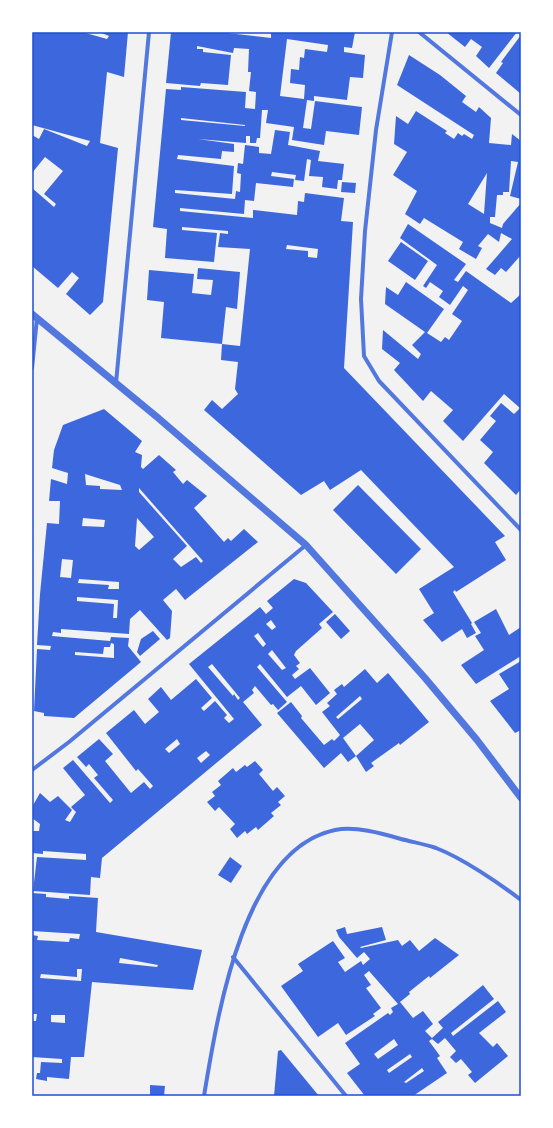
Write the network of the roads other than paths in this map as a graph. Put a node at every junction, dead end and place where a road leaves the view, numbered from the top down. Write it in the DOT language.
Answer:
graph roads {
  1 [pos="150,32"];
  2 [pos="392,32"];
  3 [pos="419,32"];
  4 [pos="521,115"];
  5 [pos="34,317"];
  6 [pos="32,368"];
  7 [pos="116,384"];
  8 [pos="521,529"];
  9 [pos="306,545"];
  10 [pos="32,770"];
  11 [pos="521,798"];
  12 [pos="521,900"];
  13 [pos="233,957"];
  14 [pos="204,1096"];
  15 [pos="346,1096"];
  1 -- 7 [label="street"];
  2 -- 8 [label="street"];
  3 -- 4 [label="street"];
  5 -- 6 [label="street"];
  5 -- 7 [label="street"];
  7 -- 9 [label="street"];
  9 -- 10 [label="street"];
  9 -- 11 [label="street"];
  12 -- 13 [label="street"];
  13 -- 14 [label="street"];
  13 -- 15 [label="street"];
}
